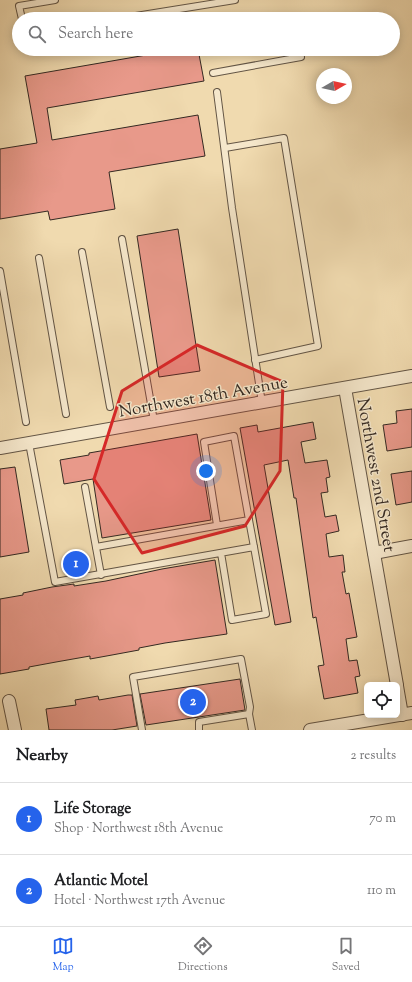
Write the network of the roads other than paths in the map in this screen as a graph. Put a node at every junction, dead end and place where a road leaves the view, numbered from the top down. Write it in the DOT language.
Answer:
graph roads {
  1 [pos="55,0"];
  2 [pos="235,0"];
  3 [pos="20,12"];
  4 [pos="160,12"];
  5 [pos="301,57"];
  6 [pos="213,73"];
  7 [pos="216,92"];
  8 [pos="225,148"];
  9 [pos="122,239"];
  10 [pos="82,252"];
  11 [pos="39,258"];
  12 [pos="0,271"];
  13 [pos="255,360"];
  14 [pos="412,376"];
  15 [pos="345,388"];
  16 [pos="262,403"];
  17 [pos="110,407"];
  18 [pos="66,414"];
  19 [pos="26,422"];
  20 [pos="154,422"];
  21 [pos="29,443"];
  22 [pos="0,448"];
  23 [pos="85,487"];
  24 [pos="249,520"];
  25 [pos="217,526"];
  26 [pos="412,546"];
  27 [pos="96,547"];
  28 [pos="254,547"];
  29 [pos="221,553"];
  30 [pos="374,553"];
  31 [pos="101,574"];
  32 [pos="396,682"];
  33 [pos="400,694"];
  34 [pos="9,701"];
  35 [pos="249,714"];
  36 [pos="407,714"];
  37 [pos="15,730"];
  38 [pos="142,730"];
  39 [pos="199,730"];
  40 [pos="252,730"];
  41 [pos="310,730"];
  1 -- 3 [label="lane"];
  2 -- 4 [label="lane"];
  5 -- 6 [label="lane"];
  7 -- 8 [label="lane"];
  8 -- 13 [label="lane"];
  8 -- 13 [label="lane"];
  9 -- 20 [label="lane"];
  10 -- 17 [label="lane"];
  11 -- 18 [label="lane"];
  12 -- 19 [label="lane"];
  13 -- 16 [label="lane"];
  14 -- 15 [label="street, Northwest 18th Avenue"];
  15 -- 16 [label="street, Northwest 18th Avenue"];
  15 -- 30 [label="street, Northwest 2nd Street"];
  16 -- 20 [label="street, Northwest 18th Avenue"];
  20 -- 21 [label="street, Northwest 18th Avenue"];
  21 -- 22 [label="street, Northwest 18th Avenue"];
  21 -- 31 [label="lane"];
  23 -- 27 [label="lane"];
  24 -- 25 [label="lane"];
  24 -- 25 [label="lane"];
  24 -- 28 [label="lane"];
  25 -- 27 [label="lane"];
  26 -- 30 [label="street"];
  27 -- 31 [label="lane"];
  28 -- 29 [label="lane"];
  28 -- 29 [label="lane"];
  29 -- 31 [label="lane"];
  30 -- 32 [label="street, Northwest 2nd Street"];
  33 -- 36 [label="street, Northwest 2nd Street"];
  34 -- 37 [label="street"];
  35 -- 38 [label="lane"];
  35 -- 39 [label="lane"];
  35 -- 40 [label="lane"];
  36 -- 41 [label="street"];
}
